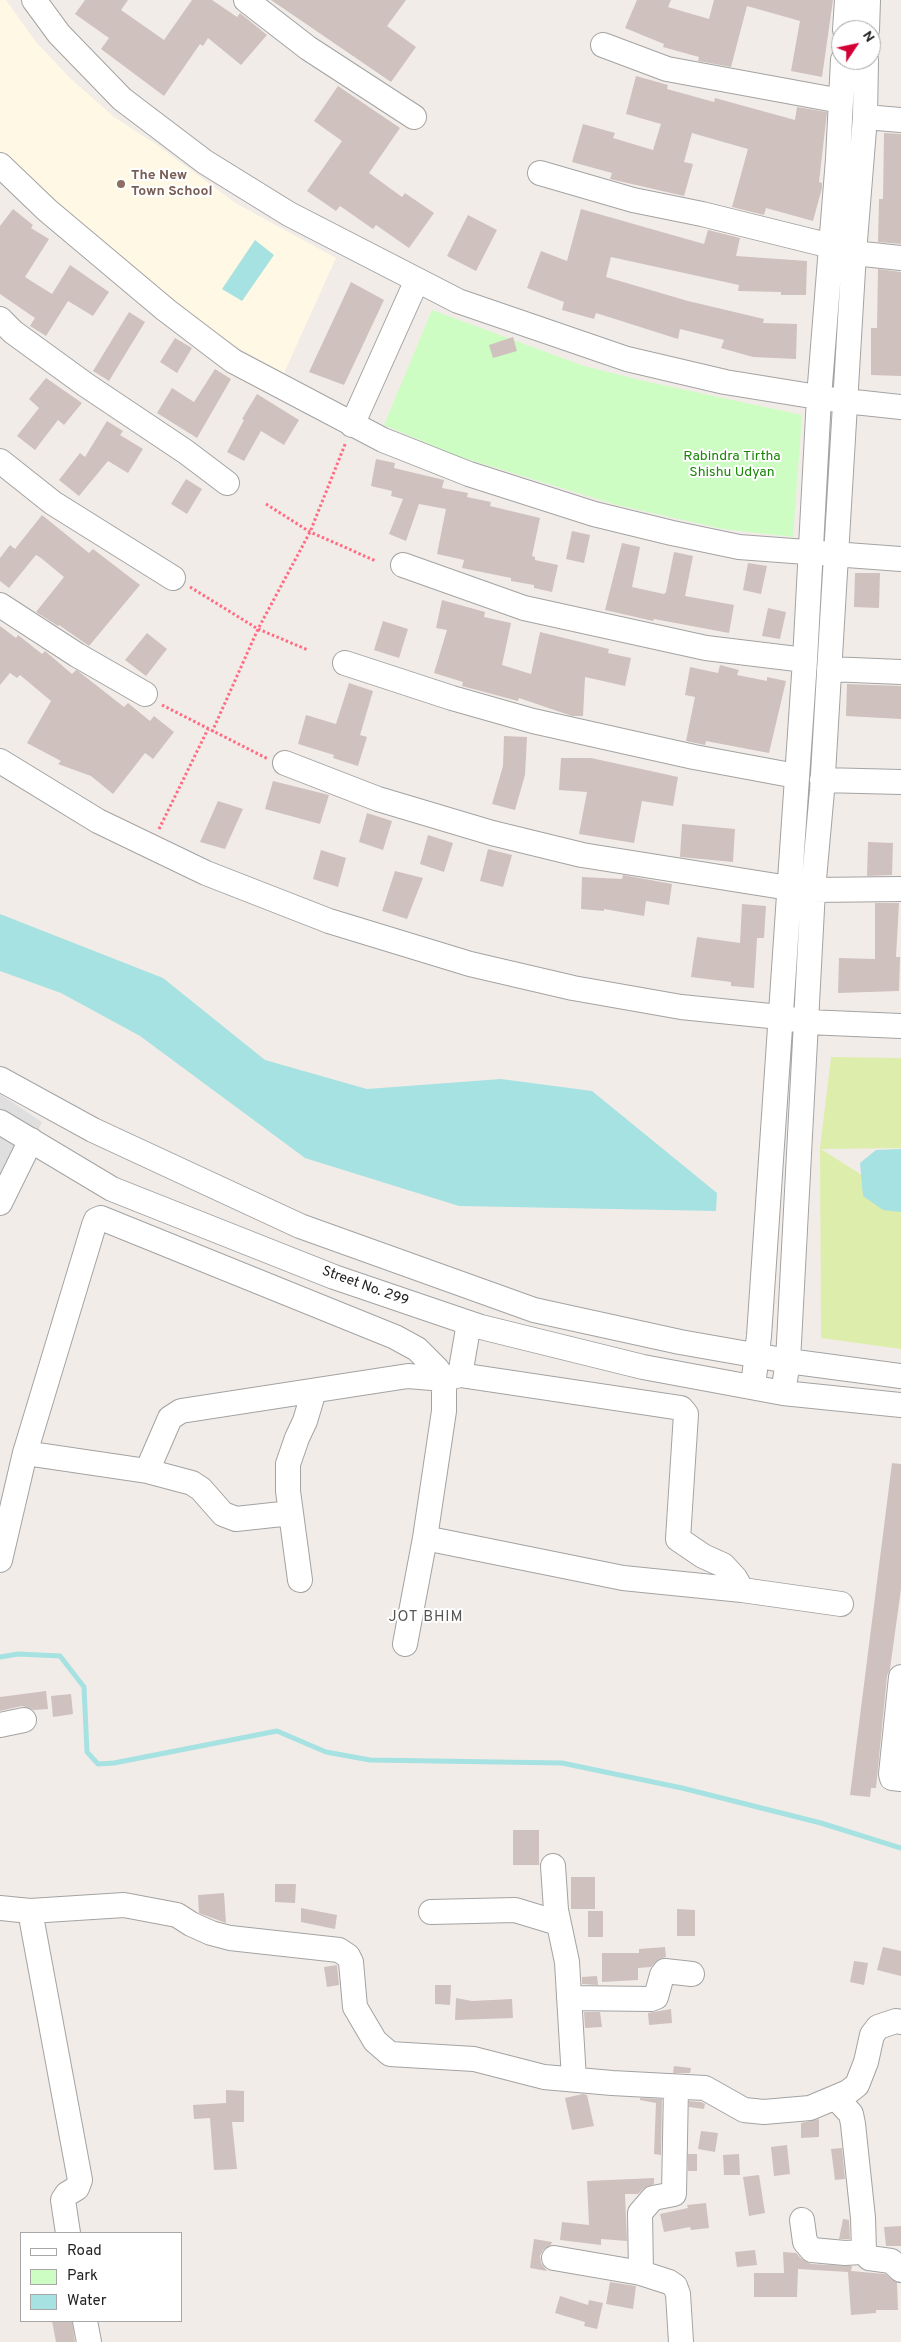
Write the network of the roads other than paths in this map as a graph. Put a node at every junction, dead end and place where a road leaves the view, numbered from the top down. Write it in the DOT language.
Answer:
graph roads {
  1 [pos="246,0"];
  2 [pos="847,0"];
  3 [pos="868,0"];
  4 [pos="43,4"];
  5 [pos="846,20"];
  6 [pos="867,20"];
  7 [pos="604,45"];
  8 [pos="843,70"];
  9 [pos="866,70"];
  10 [pos="841,101"];
  11 [pos="414,117"];
  12 [pos="865,117"];
  13 [pos="901,120"];
  14 [pos="0,165"];
  15 [pos="540,173"];
  16 [pos="831,246"];
  17 [pos="854,253"];
  18 [pos="901,258"];
  19 [pos="417,280"];
  20 [pos="0,319"];
  21 [pos="819,397"];
  22 [pos="846,401"];
  23 [pos="901,407"];
  24 [pos="352,425"];
  25 [pos="0,461"];
  26 [pos="227,484"];
  27 [pos="810,553"];
  28 [pos="836,554"];
  29 [pos="901,558"];
  30 [pos="403,565"];
  31 [pos="182,583"];
  32 [pos="0,605"];
  33 [pos="805,660"];
  34 [pos="345,663"];
  35 [pos="829,669"];
  36 [pos="901,672"];
  37 [pos="151,698"];
  38 [pos="0,761"];
  39 [pos="280,762"];
  40 [pos="796,776"];
  41 [pos="822,780"];
  42 [pos="901,782"];
  43 [pos="789,888"];
  44 [pos="901,889"];
  45 [pos="813,890"];
  46 [pos="780,1017"];
  47 [pos="807,1022"];
  48 [pos="901,1026"];
  49 [pos="0,1079"];
  50 [pos="0,1122"];
  51 [pos="31,1140"];
  52 [pos="0,1202"];
  53 [pos="469,1323"];
  54 [pos="757,1356"];
  55 [pos="788,1361"];
  56 [pos="901,1376"];
  57 [pos="452,1377"];
  58 [pos="753,1386"];
  59 [pos="314,1391"];
  60 [pos="783,1393"];
  61 [pos="901,1405"];
  62 [pos="25,1453"];
  63 [pos="147,1471"];
  64 [pos="291,1513"];
  65 [pos="425,1538"];
  66 [pos="0,1560"];
  67 [pos="300,1580"];
  68 [pos="742,1590"];
  69 [pos="841,1604"];
  70 [pos="405,1644"];
  71 [pos="901,1685"];
  72 [pos="24,1720"];
  73 [pos="0,1725"];
  74 [pos="901,1779"];
  75 [pos="553,1866"];
  76 [pos="0,1908"];
  77 [pos="30,1911"];
  78 [pos="431,1912"];
  79 [pos="558,1923"];
  80 [pos="692,1974"];
  81 [pos="569,1998"];
  82 [pos="901,2022"];
  83 [pos="574,2080"];
  84 [pos="676,2087"];
  85 [pos="836,2098"];
  86 [pos="802,2220"];
  87 [pos="68,2232"];
  88 [pos="864,2250"];
  89 [pos="554,2258"];
  90 [pos="901,2270"];
  91 [pos="641,2273"];
  92 [pos="85,2322"];
  93 [pos="89,2342"];
  94 [pos="681,2342"];
  1 -- 11 [label="street"];
  2 -- 5 [label="street"];
  3 -- 6 [label="street"];
  4 -- 19 [label="street"];
  7 -- 10 [label="street"];
  8 -- 10 [label="street"];
  9 -- 12 [label="street"];
  10 -- 16 [label="street"];
  12 -- 13 [label="street"];
  12 -- 17 [label="street"];
  14 -- 24 [label="street"];
  15 -- 16 [label="street"];
  16 -- 21 [label="street"];
  17 -- 18 [label="street"];
  17 -- 22 [label="street"];
  19 -- 21 [label="street"];
  19 -- 24 [label="street"];
  20 -- 26 [label="street"];
  21 -- 22 [label="street"];
  21 -- 27 [label="street"];
  22 -- 23 [label="street"];
  22 -- 28 [label="street"];
  24 -- 27 [label="street"];
  25 -- 31 [label="street"];
  27 -- 28 [label="street"];
  27 -- 33 [label="street"];
  28 -- 29 [label="street"];
  28 -- 35 [label="street"];
  30 -- 33 [label="street"];
  32 -- 37 [label="street"];
  33 -- 40 [label="street"];
  34 -- 40 [label="street"];
  35 -- 36 [label="street"];
  35 -- 41 [label="street"];
  38 -- 46 [label="street"];
  39 -- 43 [label="street"];
  40 -- 43 [label="street"];
  41 -- 42 [label="street"];
  41 -- 45 [label="street"];
  43 -- 46 [label="street"];
  44 -- 45 [label="street"];
  45 -- 47 [label="street"];
  46 -- 47 [label="street"];
  46 -- 54 [label="street"];
  47 -- 48 [label="street"];
  47 -- 55 [label="street"];
  49 -- 54 [label="street"];
  50 -- 51 [label="street, Street No. 299"];
  51 -- 52 [label="street"];
  51 -- 53 [label="street, Street No. 299"];
  53 -- 57 [label="street"];
  53 -- 58 [label="street, Street No. 299"];
  54 -- 55 [label="street"];
  54 -- 58 [label="street"];
  55 -- 56 [label="street"];
  55 -- 60 [label="street"];
  57 -- 59 [label="street"];
  57 -- 62 [label="street"];
  57 -- 65 [label="street"];
  57 -- 68 [label="street"];
  58 -- 60 [label="street, Street No. 299"];
  59 -- 63 [label="street"];
  59 -- 64 [label="street"];
  60 -- 61 [label="street, Street No. 299"];
  62 -- 63 [label="street"];
  62 -- 66 [label="street"];
  63 -- 64 [label="street"];
  64 -- 67 [label="street"];
  65 -- 68 [label="street"];
  65 -- 70 [label="street"];
  68 -- 69 [label="street"];
  71 -- 74 [label="street"];
  72 -- 73 [label="street"];
  75 -- 79 [label="street"];
  76 -- 77 [label="street"];
  77 -- 83 [label="street"];
  77 -- 87 [label="street"];
  78 -- 79 [label="street"];
  79 -- 81 [label="street"];
  80 -- 81 [label="street"];
  81 -- 83 [label="street"];
  82 -- 85 [label="street"];
  83 -- 84 [label="street"];
  84 -- 85 [label="street"];
  84 -- 91 [label="street"];
  85 -- 88 [label="street"];
  86 -- 88 [label="street"];
  88 -- 90 [label="street"];
  89 -- 91 [label="street"];
  91 -- 94 [label="street"];
  92 -- 93 [label="street"];
}
